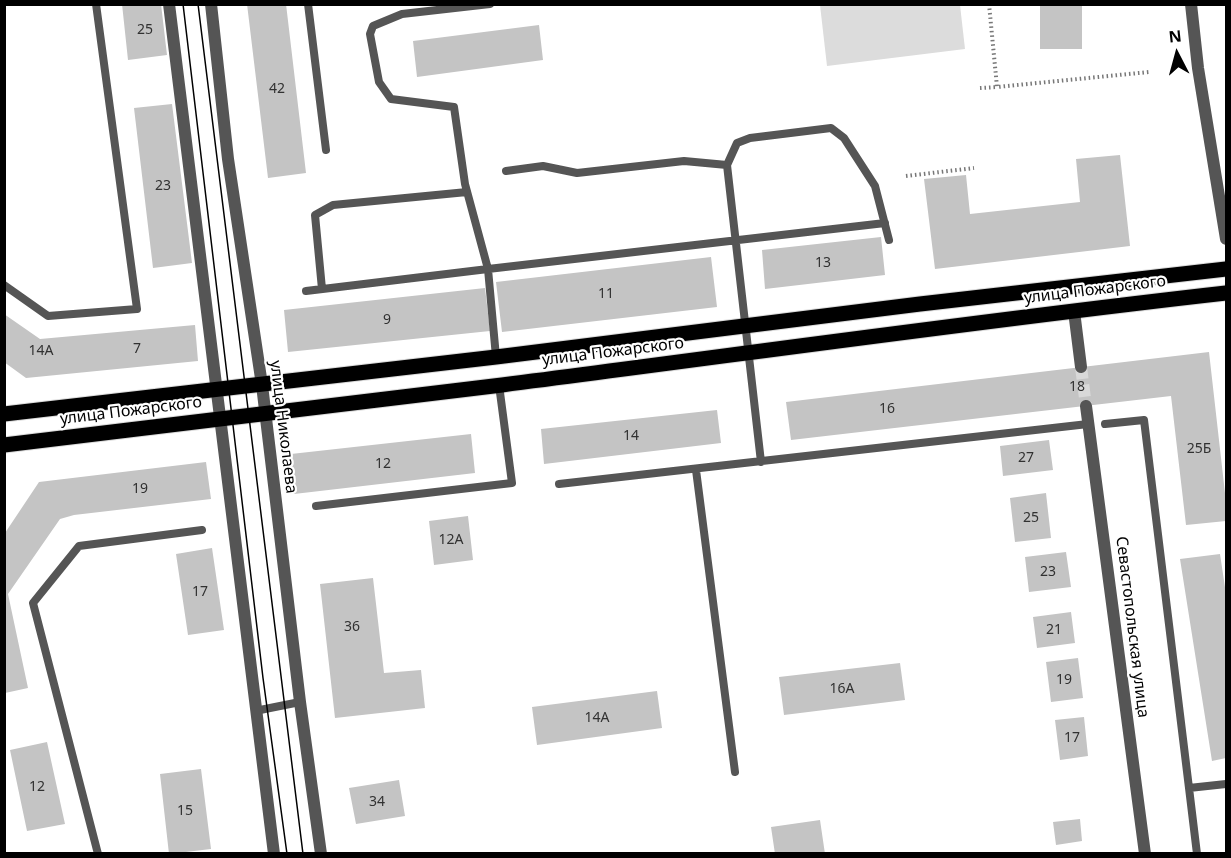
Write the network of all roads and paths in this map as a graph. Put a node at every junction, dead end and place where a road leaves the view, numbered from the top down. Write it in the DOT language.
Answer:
graph roads {
  1 [pos="96,4"];
  2 [pos="169,4"];
  3 [pos="211,4"];
  4 [pos="308,4"];
  5 [pos="490,4"];
  6 [pos="989,4"];
  7 [pos="1191,4"];
  8 [pos="1149,72"];
  9 [pos="998,87"];
  10 [pos="980,88"];
  11 [pos="326,150"];
  12 [pos="726,165"];
  13 [pos="974,168"];
  14 [pos="506,171"];
  15 [pos="906,176"];
  16 [pos="467,192"];
  17 [pos="885,223"];
  18 [pos="1227,239"];
  19 [pos="889,240"];
  20 [pos="734,241"];
  21 [pos="488,269"];
  22 [pos="1227,270"];
  23 [pos="4,285"];
  24 [pos="322,289"];
  25 [pos="306,291"];
  26 [pos="1227,293"];
  27 [pos="1074,310"];
  28 [pos="745,326"];
  29 [pos="748,353"];
  30 [pos="496,357"];
  31 [pos="1081,367"];
  32 [pos="262,385"];
  33 [pos="499,385"];
  34 [pos="216,390"];
  35 [pos="1086,406"];
  36 [pos="265,412"];
  37 [pos="4,414"];
  38 [pos="220,417"];
  39 [pos="1088,424"];
  40 [pos="1105,424"];
  41 [pos="4,445"];
  42 [pos="761,462"];
  43 [pos="696,470"];
  44 [pos="559,484"];
  45 [pos="316,506"];
  46 [pos="202,530"];
  47 [pos="300,702"];
  48 [pos="255,711"];
  49 [pos="735,772"];
  50 [pos="1227,784"];
  51 [pos="1189,788"];
  52 [pos="98,854"];
  53 [pos="274,854"];
  54 [pos="321,854"];
  55 [pos="1145,854"];
  56 [pos="1197,854"];
  1 -- 23 [label="lane"];
  2 -- 34 [label="street"];
  3 -- 32 [label="street, улица Николаева"];
  4 -- 11 [label="lane"];
  5 -- 16 [label="lane"];
  6 -- 9 [label="path"];
  7 -- 18 [label="street"];
  8 -- 9 [label="path"];
  9 -- 10 [label="path"];
  12 -- 14 [label="lane"];
  12 -- 17 [label="lane"];
  12 -- 20 [label="lane"];
  13 -- 15 [label="path"];
  16 -- 21 [label="lane"];
  16 -- 24 [label="lane"];
  17 -- 19 [label="lane"];
  17 -- 20 [label="lane"];
  20 -- 21 [label="lane"];
  20 -- 28 [label="lane"];
  21 -- 24 [label="lane"];
  21 -- 30 [label="lane"];
  22 -- 28 [label="main road, улица Пожарского"];
  24 -- 25 [label="lane"];
  26 -- 27 [label="main road, улица Пожарского"];
  27 -- 29 [label="main road, улица Пожарского"];
  27 -- 31 [label="street"];
  28 -- 29 [label="lane"];
  28 -- 30 [label="main road, улица Пожарского"];
  29 -- 33 [label="main road, улица Пожарского"];
  29 -- 42 [label="lane"];
  30 -- 32 [label="main road, улица Пожарского"];
  32 -- 34 [label="main road, улица Пожарского"];
  32 -- 36 [label="street, улица Николаева"];
  33 -- 36 [label="main road, улица Пожарского"];
  33 -- 45 [label="lane"];
  34 -- 37 [label="main road, улица Пожарского"];
  34 -- 38 [label="street"];
  35 -- 39 [label="street, Севастопольская улица"];
  36 -- 38 [label="main road, улица Пожарского"];
  36 -- 47 [label="street, улица Николаева"];
  38 -- 41 [label="main road, улица Пожарского"];
  38 -- 48 [label="street"];
  39 -- 42 [label="lane"];
  39 -- 55 [label="street, Севастопольская улица"];
  40 -- 51 [label="lane"];
  42 -- 43 [label="lane"];
  43 -- 44 [label="lane"];
  43 -- 49 [label="lane"];
  46 -- 52 [label="lane"];
  47 -- 48 [label="lane"];
  47 -- 54 [label="street, улица Николаева"];
  48 -- 53 [label="street"];
  50 -- 51 [label="lane"];
  51 -- 56 [label="lane"];
}
